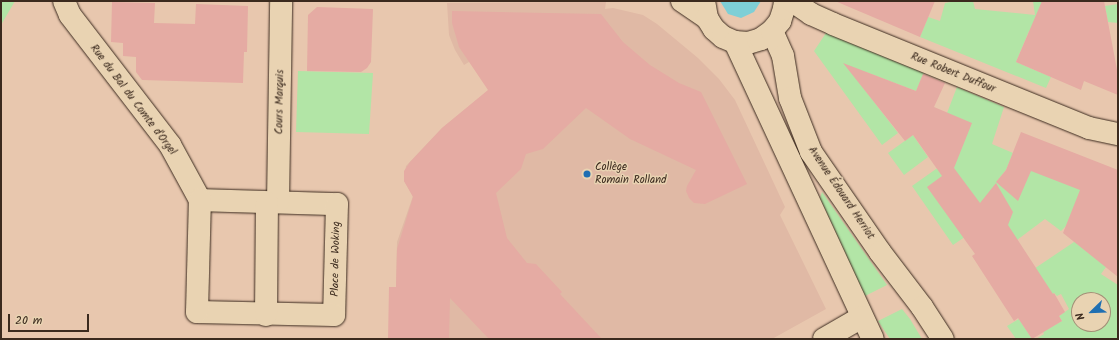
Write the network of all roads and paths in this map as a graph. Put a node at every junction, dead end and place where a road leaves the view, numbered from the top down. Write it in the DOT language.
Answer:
graph roads {
  1 [pos="64,1"];
  2 [pos="282,1"];
  3 [pos="682,1"];
  4 [pos="785,1"];
  5 [pos="792,1"];
  6 [pos="705,10"];
  7 [pos="772,31"];
  8 [pos="735,42"];
  9 [pos="1118,134"];
  10 [pos="200,200"];
  11 [pos="273,202"];
  12 [pos="266,315"];
  13 [pos="862,317"];
  14 [pos="824,339"];
  15 [pos="873,339"];
  16 [pos="943,339"];
  1 -- 10 [label="street, Rue du Bal du Comte d'Orgel"];
  2 -- 11 [label="street, Cours Marquis"];
  3 -- 6 [label="street"];
  4 -- 7 [label="street"];
  5 -- 9 [label="street, Rue Robert Duffour"];
  6 -- 8 [label="street"];
  7 -- 8 [label="street"];
  7 -- 16 [label="street, Avenue Édouard Herriot"];
  8 -- 13 [label="street"];
  10 -- 11 [label="street, Place de Woking"];
  10 -- 12 [label="street, Place de Woking"];
  11 -- 12 [label="street"];
  11 -- 12 [label="street, Place de Woking"];
  13 -- 14 [label="street"];
  13 -- 15 [label="street"];
}
